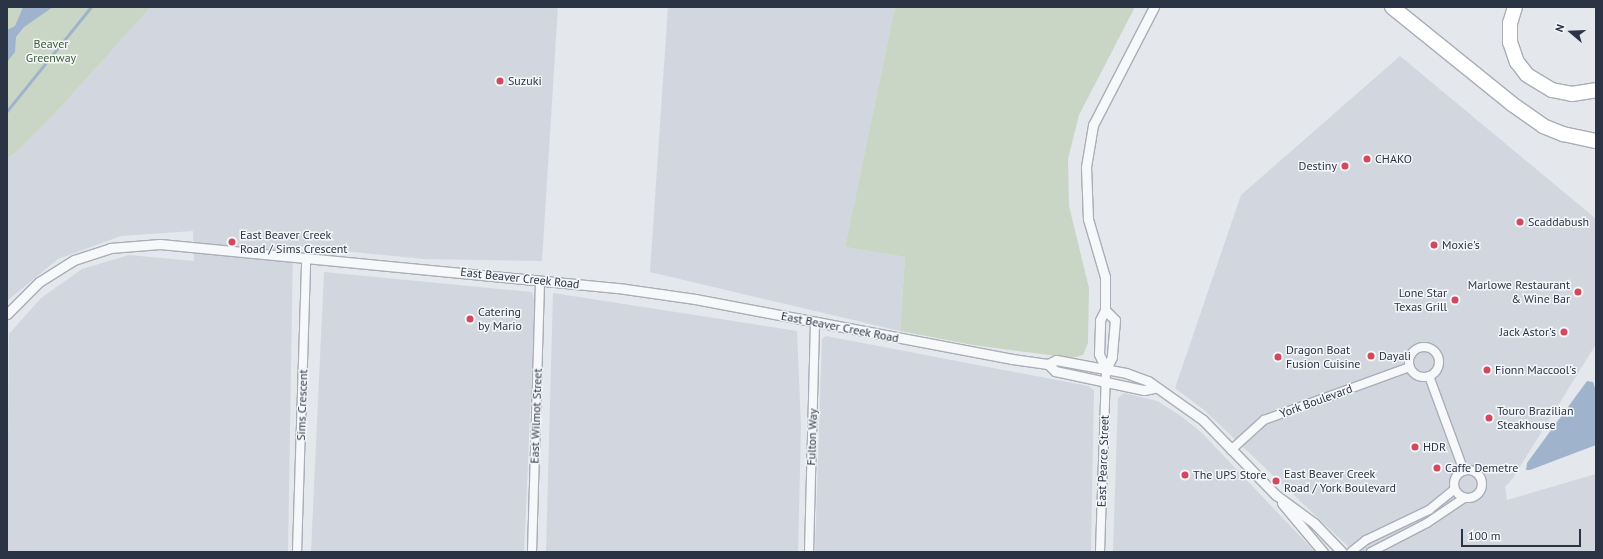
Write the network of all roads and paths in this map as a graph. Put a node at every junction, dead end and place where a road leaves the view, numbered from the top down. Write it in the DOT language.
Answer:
graph roads {
  1 [pos="1154,7"];
  2 [pos="1392,7"];
  3 [pos="1515,7"];
  4 [pos="1596,90"];
  5 [pos="1596,141"];
  6 [pos="306,259"];
  7 [pos="540,281"];
  8 [pos="1105,310"];
  9 [pos="7,314"];
  10 [pos="815,322"];
  11 [pos="1048,364"];
  12 [pos="1410,367"];
  13 [pos="1106,369"];
  14 [pos="1429,376"];
  15 [pos="1105,382"];
  16 [pos="1154,388"];
  17 [pos="1231,450"];
  18 [pos="1464,471"];
  19 [pos="1455,489"];
  20 [pos="1276,495"];
  21 [pos="1464,498"];
  22 [pos="524,530"];
  23 [pos="532,530"];
  24 [pos="297,552"];
  25 [pos="532,552"];
  26 [pos="809,552"];
  27 [pos="1100,552"];
  28 [pos="1323,552"];
  29 [pos="1342,552"];
  30 [pos="1351,552"];
  31 [pos="1371,552"];
  1 -- 8 [label="street"];
  2 -- 5 [label="highway"];
  3 -- 4 [label="highway"];
  6 -- 7 [label="street, East Beaver Creek Road"];
  6 -- 9 [label="street, East Beaver Creek Road"];
  6 -- 24 [label="street, Sims Crescent"];
  7 -- 10 [label="street, East Beaver Creek Road"];
  7 -- 23 [label="street, East Wilmot Street"];
  8 -- 13 [label="street"];
  8 -- 13 [label="street"];
  10 -- 11 [label="street, East Beaver Creek Road"];
  10 -- 26 [label="street, Fulton Way"];
  11 -- 13 [label="street, East Beaver Creek Road"];
  11 -- 15 [label="street, East Beaver Creek Road"];
  12 -- 14 [label="street"];
  12 -- 14 [label="street"];
  12 -- 17 [label="street, York Boulevard"];
  13 -- 15 [label="street, East Pearce Street"];
  13 -- 16 [label="street, East Beaver Creek Road"];
  14 -- 18 [label="street"];
  15 -- 16 [label="street, East Beaver Creek Road"];
  15 -- 27 [label="street, East Pearce Street"];
  16 -- 17 [label="street, East Beaver Creek Road"];
  17 -- 20 [label="street, East Beaver Creek Road"];
  18 -- 19 [label="street"];
  18 -- 21 [label="street"];
  19 -- 21 [label="street"];
  19 -- 30 [label="street"];
  20 -- 28 [label="street, East Beaver Creek Road"];
  20 -- 29 [label="street, East Beaver Creek Road"];
  21 -- 31 [label="street"];
  22 -- 23 [label="street"];
  23 -- 25 [label="street, East Wilmot Street"];
}
